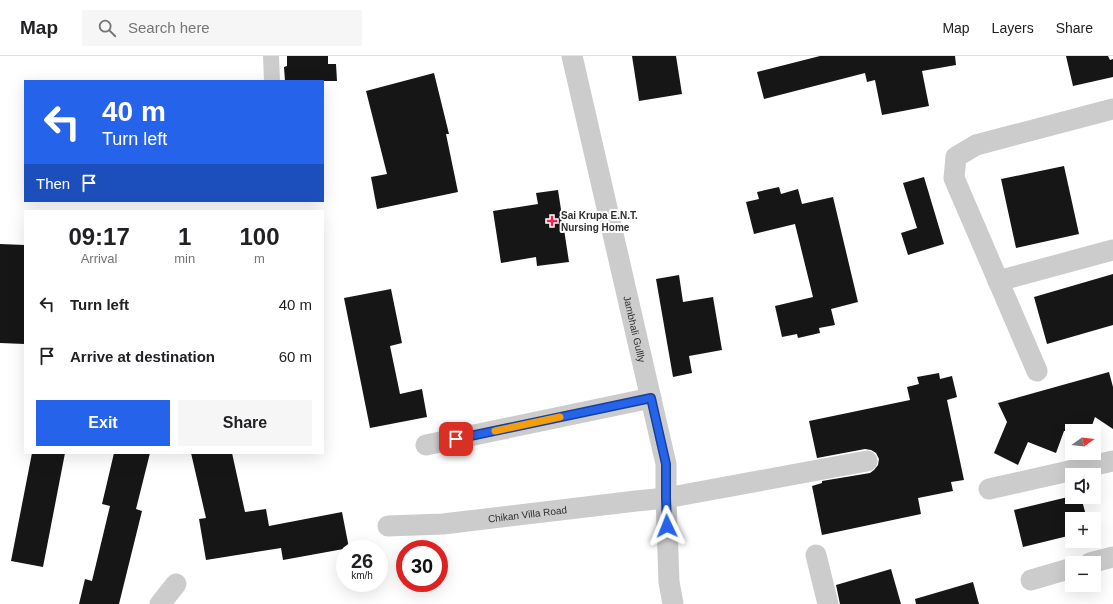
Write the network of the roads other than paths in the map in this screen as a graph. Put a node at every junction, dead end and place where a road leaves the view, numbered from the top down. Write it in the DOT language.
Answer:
graph roads {
  1 [pos="271,56"];
  2 [pos="572,56"];
  3 [pos="272,80"];
  4 [pos="1113,109"];
  5 [pos="1113,250"];
  6 [pos="998,281"];
  7 [pos="1037,371"];
  8 [pos="651,398"];
  9 [pos="426,445"];
  10 [pos="867,461"];
  11 [pos="1113,461"];
  12 [pos="989,489"];
  13 [pos="666,498"];
  14 [pos="388,526"];
  15 [pos="816,555"];
  16 [pos="1113,557"];
  17 [pos="1101,560"];
  18 [pos="1065,570"];
  19 [pos="1031,580"];
  20 [pos="176,584"];
  21 [pos="160,604"];
  22 [pos="673,604"];
  23 [pos="828,604"];
  1 -- 3 [label="street"];
  2 -- 8 [label="street, Jambhali Gullly"];
  4 -- 6 [label="street"];
  5 -- 6 [label="street"];
  6 -- 7 [label="street"];
  8 -- 9 [label="street"];
  8 -- 13 [label="street, Jambhali Gullly"];
  10 -- 13 [label="street, Chikan Villa Road"];
  11 -- 12 [label="street"];
  13 -- 14 [label="street, Chikan Villa Road"];
  13 -- 22 [label="street, Jambhali Gullly"];
  15 -- 23 [label="street"];
  16 -- 17 [label="street"];
  18 -- 19 [label="street"];
  20 -- 21 [label="street"];
}
